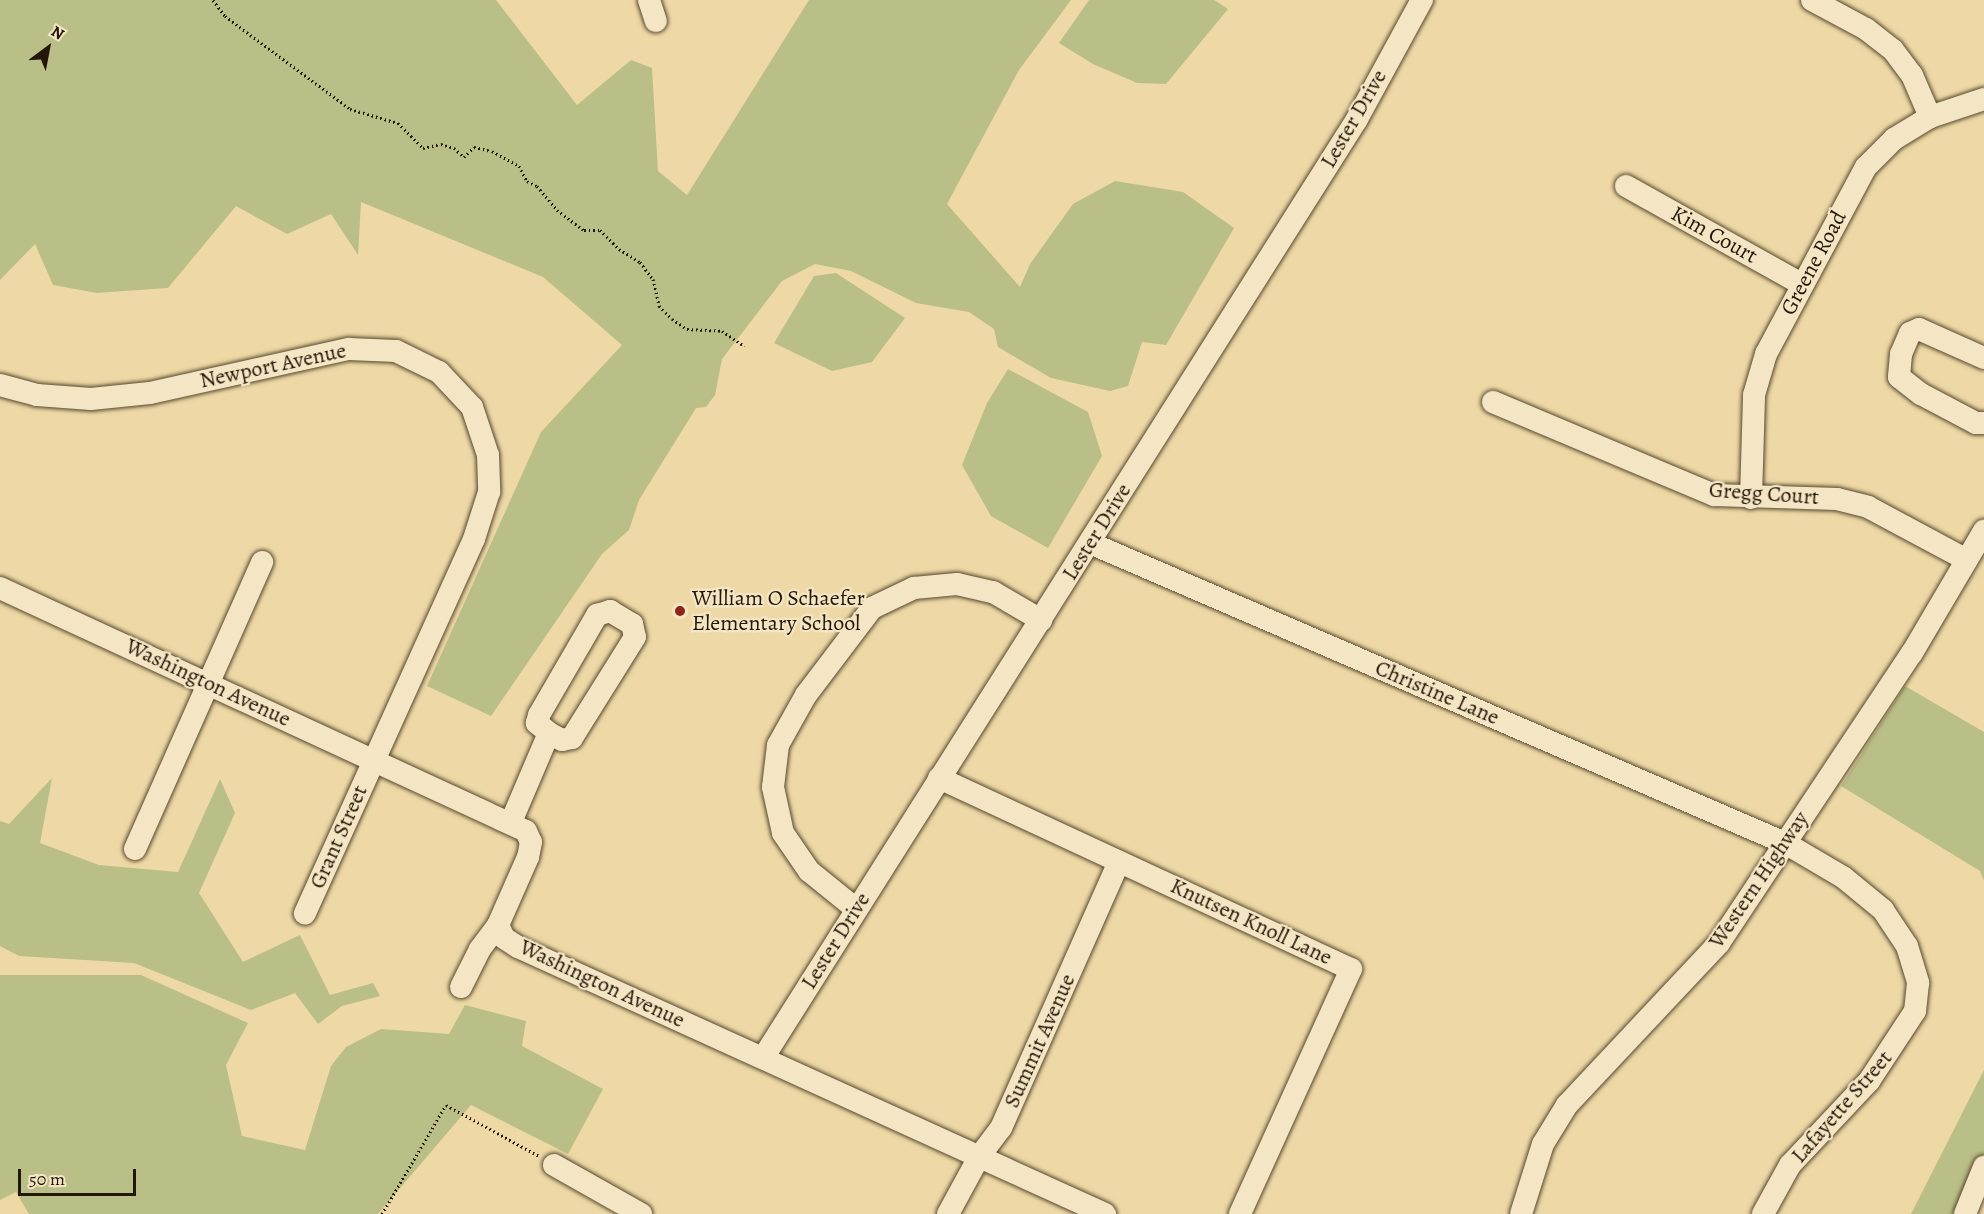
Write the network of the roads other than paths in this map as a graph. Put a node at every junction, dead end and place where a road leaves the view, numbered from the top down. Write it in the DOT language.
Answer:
graph roads {
  1 [pos="649,0"];
  2 [pos="1422,0"];
  3 [pos="1812,0"];
  4 [pos="656,21"];
  5 [pos="1984,99"];
  6 [pos="1930,117"];
  7 [pos="1626,186"];
  8 [pos="1802,284"];
  9 [pos="1984,358"];
  10 [pos="0,386"];
  11 [pos="1493,402"];
  12 [pos="1984,423"];
  13 [pos="1751,498"];
  14 [pos="1984,531"];
  15 [pos="1090,543"];
  16 [pos="1968,560"];
  17 [pos="262,562"];
  18 [pos="0,588"];
  19 [pos="1041,620"];
  20 [pos="208,683"];
  21 [pos="549,733"];
  22 [pos="374,760"];
  23 [pos="939,778"];
  24 [pos="511,822"];
  25 [pos="1785,843"];
  26 [pos="135,849"];
  27 [pos="1119,862"];
  28 [pos="856,909"];
  29 [pos="304,914"];
  30 [pos="498,925"];
  31 [pos="461,987"];
  32 [pos="762,1058"];
  33 [pos="979,1157"];
  34 [pos="554,1165"];
  35 [pos="1984,1167"];
  36 [pos="641,1214"];
  37 [pos="948,1214"];
  38 [pos="1105,1214"];
  39 [pos="1240,1214"];
  40 [pos="1521,1214"];
  41 [pos="1763,1214"];
  42 [pos="1965,1214"];
  1 -- 4 [label="street"];
  2 -- 15 [label="street, Lester Drive"];
  3 -- 6 [label="street"];
  5 -- 6 [label="street, Greene Road"];
  6 -- 8 [label="street, Greene Road"];
  7 -- 8 [label="street, Kim Court"];
  8 -- 13 [label="street, Greene Road"];
  9 -- 12 [label="street"];
  10 -- 22 [label="street, Newport Avenue"];
  11 -- 13 [label="street, Gregg Court"];
  13 -- 16 [label="street, Gregg Court"];
  14 -- 16 [label="street, Western Highway"];
  15 -- 19 [label="street, Lester Drive"];
  15 -- 25 [label="street, Christine Lane"];
  16 -- 25 [label="street, Western Highway"];
  17 -- 20 [label="street"];
  18 -- 20 [label="street, Washington Avenue"];
  19 -- 23 [label="street, Lester Drive"];
  19 -- 28 [label="street"];
  20 -- 22 [label="street, Washington Avenue"];
  20 -- 26 [label="street"];
  21 -- 21 [label="street"];
  21 -- 24 [label="street"];
  22 -- 24 [label="street, Washington Avenue"];
  22 -- 29 [label="street, Grant Street"];
  23 -- 27 [label="street, Knutsen Knoll Lane"];
  23 -- 28 [label="street, Lester Drive"];
  24 -- 30 [label="street, Washington Avenue"];
  25 -- 40 [label="street, Western Highway"];
  25 -- 41 [label="street, Lafayette Street"];
  27 -- 33 [label="street, Summit Avenue"];
  27 -- 39 [label="street, Knutsen Knoll Lane"];
  28 -- 32 [label="street, Lester Drive"];
  30 -- 31 [label="street"];
  30 -- 32 [label="street, Washington Avenue"];
  32 -- 33 [label="street, Washington Avenue"];
  33 -- 37 [label="street, Summit Avenue"];
  33 -- 38 [label="street, Washington Avenue"];
  34 -- 36 [label="street"];
  35 -- 42 [label="street"];
}
